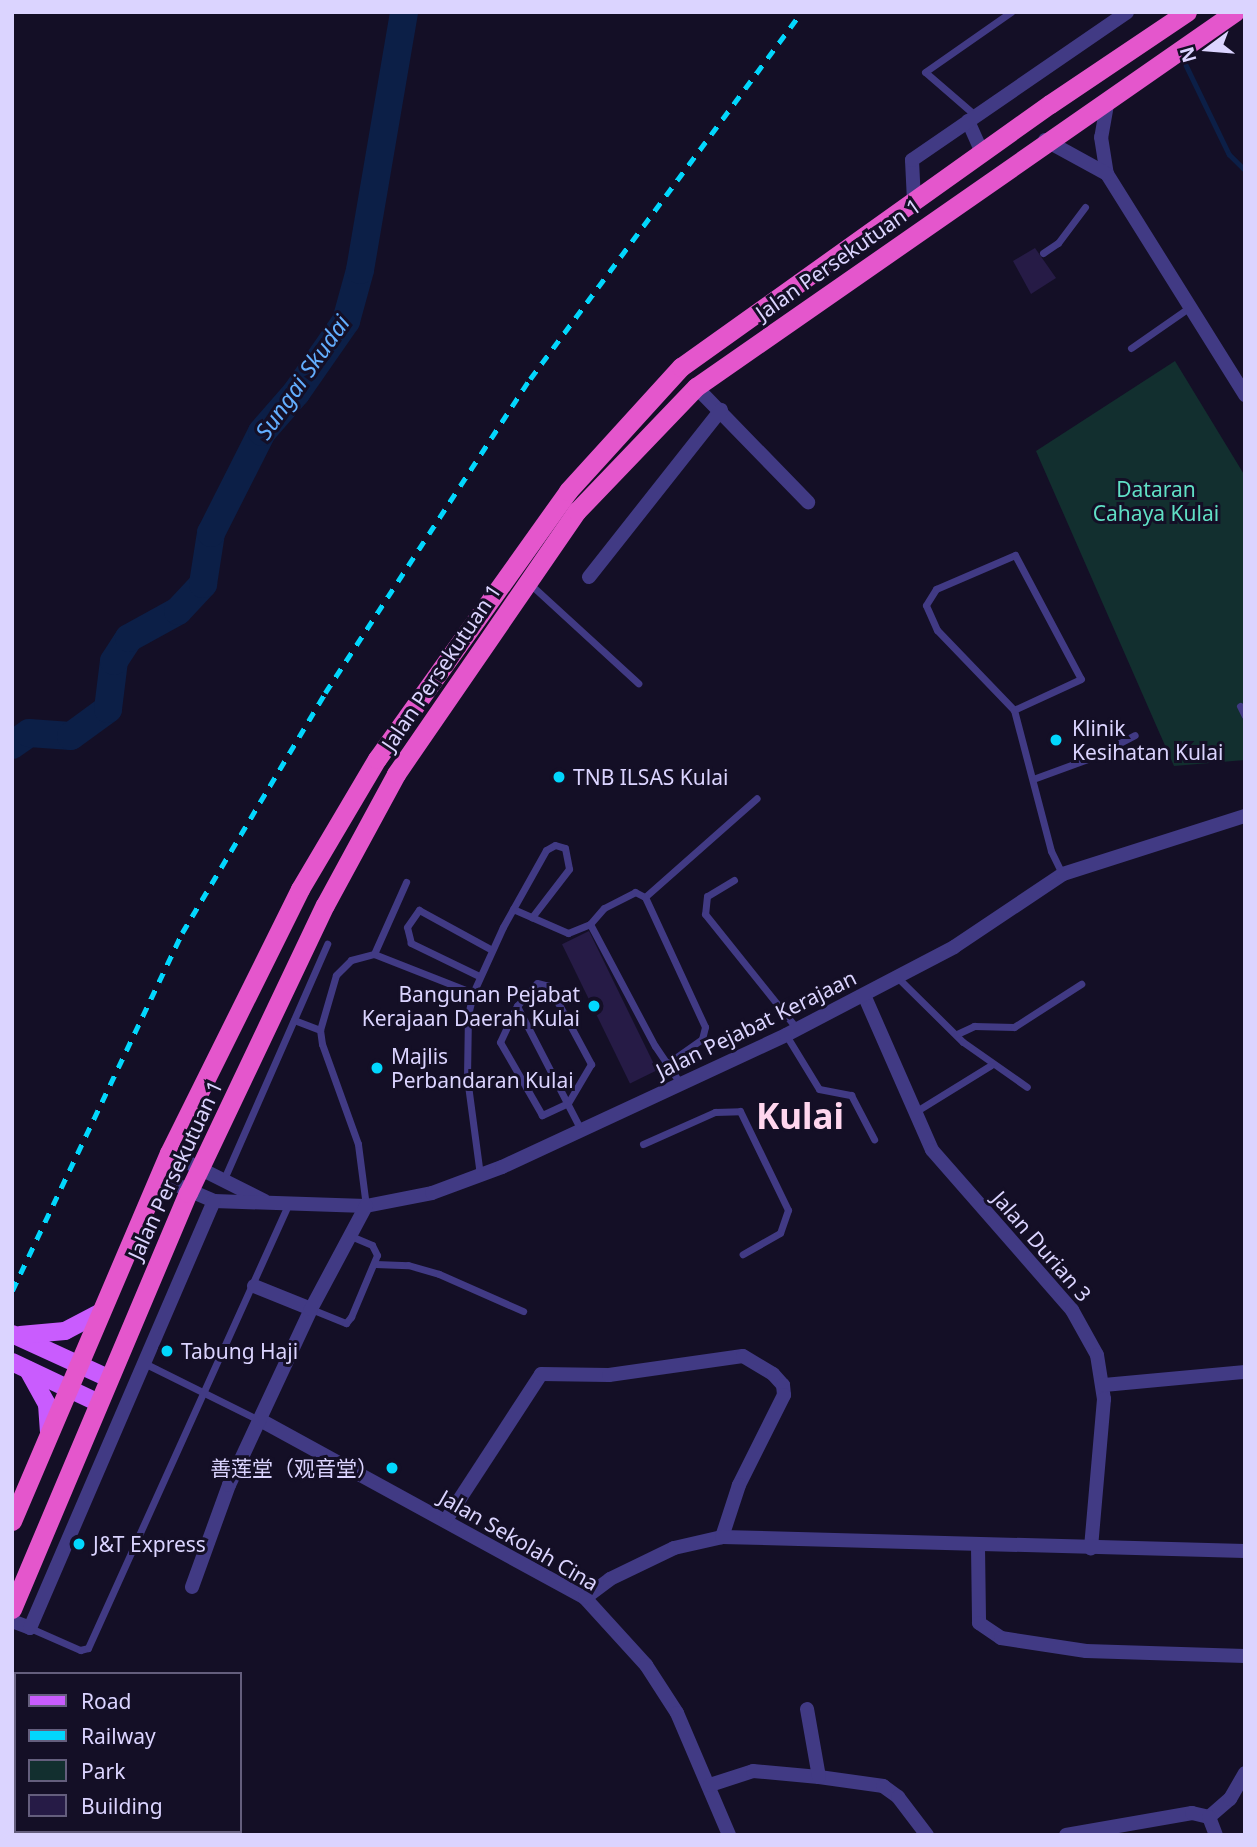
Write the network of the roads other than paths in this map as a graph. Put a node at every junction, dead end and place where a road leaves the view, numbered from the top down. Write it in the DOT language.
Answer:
graph roads {
  1 [pos="1012,12"];
  2 [pos="1127,12"];
  3 [pos="1187,12"];
  4 [pos="1235,12"];
  5 [pos="1109,98"];
  6 [pos="972,119"];
  7 [pos="1045,140"];
  8 [pos="982,152"];
  9 [pos="1109,177"];
  10 [pos="914,201"];
  11 [pos="1085,207"];
  12 [pos="1043,253"];
  13 [pos="1190,307"];
  14 [pos="1131,348"];
  15 [pos="696,387"];
  16 [pos="1245,395"];
  17 [pos="721,410"];
  18 [pos="808,502"];
  19 [pos="589,576"];
  20 [pos="527,581"];
  21 [pos="638,683"];
  22 [pos="1240,706"];
  23 [pos="1014,710"];
  24 [pos="1245,716"];
  25 [pos="1135,735"];
  26 [pos="1033,779"];
  27 [pos="757,798"];
  28 [pos="1245,816"];
  29 [pos="1063,874"];
  30 [pos="734,880"];
  31 [pos="406,882"];
  32 [pos="645,897"];
  33 [pos="513,909"];
  34 [pos="532,917"];
  35 [pos="590,924"];
  36 [pos="327,944"];
  37 [pos="492,950"];
  38 [pos="374,954"];
  39 [pos="479,976"];
  40 [pos="898,978"];
  41 [pos="1081,984"];
  42 [pos="473,993"];
  43 [pos="864,995"];
  44 [pos="517,1006"];
  45 [pos="294,1020"];
  46 [pos="320,1030"];
  47 [pos="792,1032"];
  48 [pos="957,1034"];
  49 [pos="667,1064"];
  50 [pos="991,1065"];
  51 [pos="680,1083"];
  52 [pos="1027,1087"];
  53 [pos="568,1103"];
  54 [pos="915,1112"];
  55 [pos="581,1129"];
  56 [pos="874,1139"];
  57 [pos="643,1144"];
  58 [pos="169,1153"];
  59 [pos="198,1171"];
  60 [pos="480,1176"];
  61 [pos="158,1177"];
  62 [pos="224,1179"];
  63 [pos="188,1193"];
  64 [pos="214,1201"];
  65 [pos="266,1201"];
  66 [pos="288,1205"];
  67 [pos="366,1206"];
  68 [pos="349,1235"];
  69 [pos="743,1254"];
  70 [pos="374,1264"];
  71 [pos="254,1286"];
  72 [pos="311,1309"];
  73 [pos="523,1311"];
  74 [pos="101,1312"];
  75 [pos="13,1334"];
  76 [pos="144,1363"];
  77 [pos="20,1365"];
  78 [pos="78,1365"];
  79 [pos="1245,1372"];
  80 [pos="108,1378"];
  81 [pos="1104,1384"];
  82 [pos="67,1388"];
  83 [pos="205,1391"];
  84 [pos="97,1402"];
  85 [pos="262,1421"];
  86 [pos="49,1431"];
  87 [pos="446,1520"];
  88 [pos="12,1521"];
  89 [pos="722,1537"];
  90 [pos="978,1547"];
  91 [pos="1091,1548"];
  92 [pos="1245,1551"];
  93 [pos="192,1587"];
  94 [pos="585,1598"];
  95 [pos="12,1609"];
  96 [pos="12,1621"];
  97 [pos="30,1628"];
  98 [pos="1245,1656"];
  99 [pos="807,1709"];
  100 [pos="1245,1773"];
  101 [pos="819,1777"];
  102 [pos="710,1786"];
  103 [pos="1209,1817"];
  104 [pos="729,1835"];
  105 [pos="927,1835"];
  106 [pos="1066,1835"];
  107 [pos="1216,1835"];
  1 -- 6 [label="lane"];
  2 -- 6 [label="street"];
  3 -- 8 [label="highway, Jalan Persekutuan 1"];
  4 -- 5 [label="highway, Jalan Persekutuan 1"];
  5 -- 7 [label="highway, Jalan Persekutuan 1"];
  5 -- 9 [label="street"];
  6 -- 8 [label="street"];
  6 -- 10 [label="street"];
  7 -- 9 [label="street"];
  7 -- 15 [label="highway, Jalan Persekutuan 1"];
  8 -- 10 [label="highway, Jalan Persekutuan 1"];
  9 -- 13 [label="street"];
  10 -- 58 [label="highway, Jalan Persekutuan 1"];
  11 -- 12 [label="lane"];
  13 -- 14 [label="lane"];
  13 -- 16 [label="street"];
  15 -- 17 [label="street"];
  15 -- 20 [label="highway, Jalan Persekutuan 1"];
  17 -- 18 [label="street"];
  17 -- 19 [label="street"];
  20 -- 21 [label="lane"];
  20 -- 59 [label="highway, Jalan Persekutuan 1"];
  22 -- 24 [label="lane"];
  23 -- 23 [label="lane"];
  23 -- 26 [label="lane"];
  25 -- 26 [label="lane"];
  26 -- 29 [label="lane"];
  27 -- 32 [label="lane"];
  28 -- 29 [label="street, Jalan Pejabat Kerajaan"];
  29 -- 40 [label="street, Jalan Pejabat Kerajaan"];
  30 -- 47 [label="lane"];
  31 -- 38 [label="lane"];
  32 -- 35 [label="lane"];
  32 -- 49 [label="lane"];
  33 -- 34 [label="lane"];
  33 -- 34 [label="lane"];
  33 -- 37 [label="lane"];
  34 -- 35 [label="lane"];
  35 -- 49 [label="lane"];
  36 -- 45 [label="lane"];
  37 -- 39 [label="lane"];
  37 -- 39 [label="lane"];
  38 -- 42 [label="lane"];
  38 -- 46 [label="lane"];
  39 -- 42 [label="lane"];
  40 -- 43 [label="street, Jalan Pejabat Kerajaan"];
  40 -- 48 [label="lane"];
  41 -- 48 [label="lane"];
  42 -- 60 [label="lane"];
  43 -- 47 [label="street, Jalan Pejabat Kerajaan"];
  43 -- 54 [label="street, Jalan Durian 3"];
  44 -- 53 [label="lane"];
  44 -- 53 [label="lane"];
  44 -- 53 [label="lane"];
  45 -- 46 [label="lane"];
  45 -- 62 [label="lane"];
  46 -- 67 [label="lane"];
  47 -- 51 [label="street, Jalan Pejabat Kerajaan"];
  47 -- 56 [label="lane"];
  48 -- 50 [label="lane"];
  49 -- 51 [label="lane"];
  50 -- 52 [label="lane"];
  50 -- 54 [label="lane"];
  51 -- 55 [label="street, Jalan Pejabat Kerajaan"];
  53 -- 55 [label="lane"];
  54 -- 81 [label="street, Jalan Durian 3"];
  55 -- 60 [label="street, Jalan Pejabat Kerajaan"];
  57 -- 69 [label="lane"];
  58 -- 59 [label="street, Jalan Pejabat Kerajaan"];
  58 -- 61 [label="highway, Jalan Persekutuan 1"];
  59 -- 62 [label="street, Jalan Pejabat Kerajaan"];
  59 -- 63 [label="highway, Jalan Persekutuan 1"];
  60 -- 67 [label="street, Jalan Pejabat Kerajaan"];
  61 -- 63 [label="street, Jalan Pejabat Kerajaan"];
  61 -- 74 [label="highway, Jalan Persekutuan 1"];
  62 -- 65 [label="street, Jalan Pejabat Kerajaan"];
  63 -- 64 [label="street, Jalan Pejabat Kerajaan"];
  63 -- 80 [label="highway, Jalan Persekutuan 1"];
  64 -- 65 [label="street, Jalan Pejabat Kerajaan"];
  64 -- 76 [label="street"];
  65 -- 66 [label="street, Jalan Pejabat Kerajaan"];
  66 -- 67 [label="street, Jalan Pejabat Kerajaan"];
  66 -- 71 [label="lane"];
  67 -- 68 [label="street"];
  68 -- 70 [label="lane"];
  68 -- 72 [label="street"];
  70 -- 72 [label="lane"];
  70 -- 73 [label="lane"];
  71 -- 72 [label="street"];
  71 -- 83 [label="lane"];
  72 -- 85 [label="street"];
  74 -- 75 [label="main road"];
  74 -- 78 [label="highway, Jalan Persekutuan 1"];
  75 -- 78 [label="main road"];
  76 -- 83 [label="lane"];
  76 -- 97 [label="street"];
  77 -- 82 [label="main road"];
  77 -- 86 [label="main road"];
  78 -- 80 [label="main road"];
  78 -- 82 [label="highway, Jalan Persekutuan 1"];
  79 -- 81 [label="street"];
  80 -- 84 [label="highway, Jalan Persekutuan 1"];
  81 -- 91 [label="street, Jalan Durian 3"];
  82 -- 84 [label="main road"];
  82 -- 86 [label="highway, Jalan Persekutuan 1"];
  83 -- 85 [label="lane"];
  83 -- 97 [label="lane"];
  84 -- 95 [label="highway, Jalan Persekutuan 1"];
  85 -- 87 [label="street, Jalan Sekolah Cina"];
  85 -- 93 [label="street"];
  86 -- 88 [label="highway, Jalan Persekutuan 1"];
  87 -- 89 [label="street"];
  87 -- 94 [label="street, Jalan Sekolah Cina"];
  89 -- 90 [label="street"];
  89 -- 94 [label="street"];
  90 -- 91 [label="street"];
  90 -- 98 [label="street"];
  91 -- 92 [label="street"];
  94 -- 102 [label="street, Jalan Sekolah Cina"];
  96 -- 97 [label="street"];
  99 -- 101 [label="street"];
  100 -- 103 [label="street"];
  101 -- 102 [label="street"];
  101 -- 105 [label="street"];
  102 -- 104 [label="street, Jalan Sekolah Cina"];
  103 -- 106 [label="street"];
  103 -- 107 [label="street"];
}
